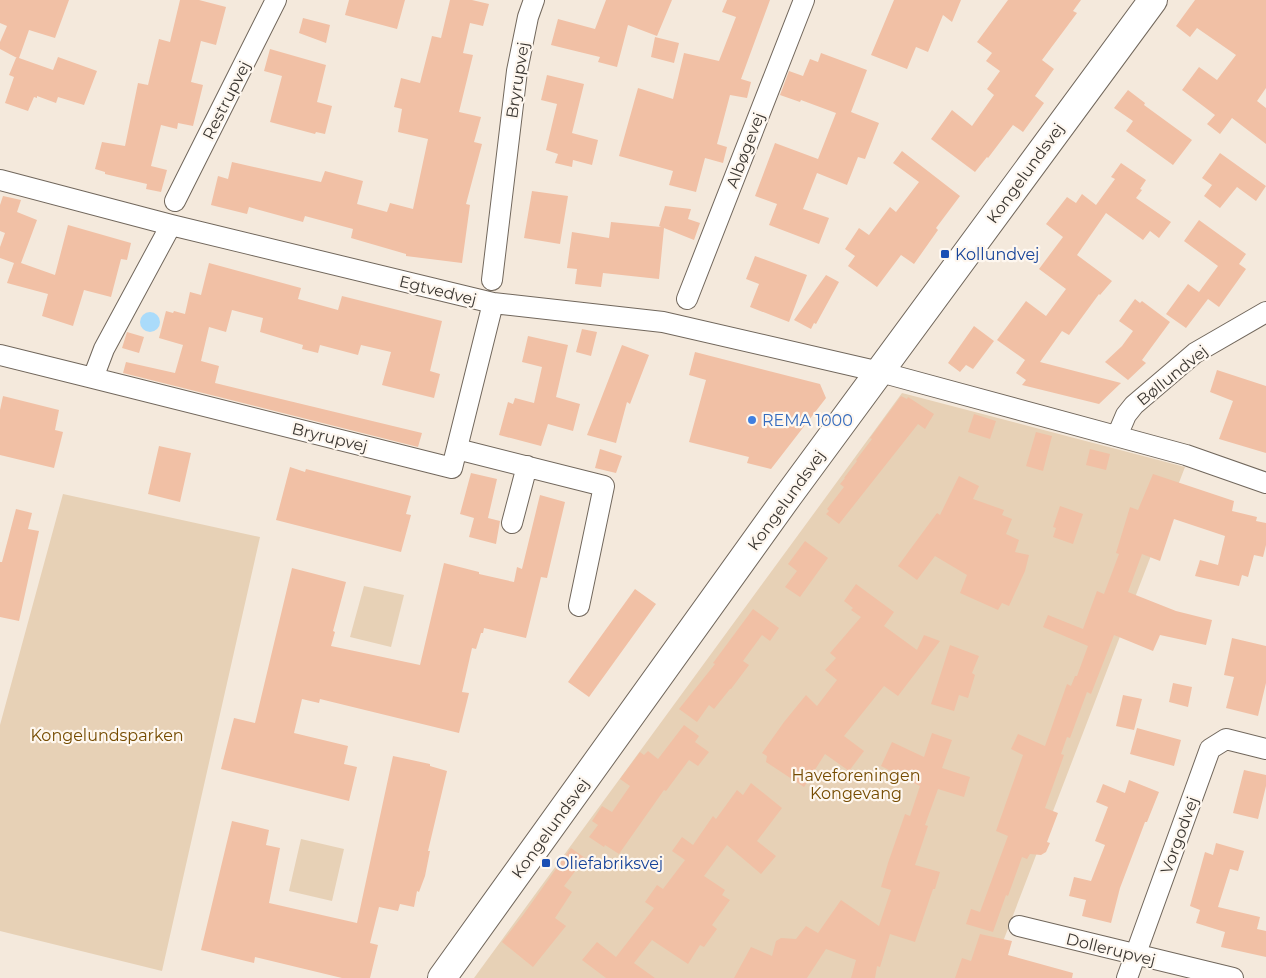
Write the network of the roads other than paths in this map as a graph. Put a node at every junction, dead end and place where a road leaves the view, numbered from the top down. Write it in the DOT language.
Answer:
graph roads {
  1 [pos="276,0"];
  2 [pos="534,0"];
  3 [pos="804,0"];
  4 [pos="1153,0"];
  5 [pos="0,180"];
  6 [pos="175,200"];
  7 [pos="171,225"];
  8 [pos="492,280"];
  9 [pos="687,299"];
  10 [pos="493,303"];
  11 [pos="1266,312"];
  12 [pos="0,355"];
  13 [pos="880,372"];
  14 [pos="93,378"];
  15 [pos="1117,436"];
  16 [pos="457,449"];
  17 [pos="527,466"];
  18 [pos="1266,483"];
  19 [pos="512,523"];
  20 [pos="580,606"];
  21 [pos="1266,749"];
  22 [pos="1018,926"];
  23 [pos="1136,955"];
  24 [pos="442,978"];
  25 [pos="1127,978"];
  26 [pos="1233,978"];
  1 -- 6 [label="street, Restrupvej"];
  2 -- 8 [label="street, Bryrupvej"];
  3 -- 9 [label="street, Albøgevej"];
  4 -- 13 [label="street, Kongelundsvej"];
  5 -- 7 [label="street, Egtvedvej"];
  7 -- 10 [label="street, Egtvedvej"];
  7 -- 14 [label="street"];
  10 -- 13 [label="street, Egtvedvej"];
  10 -- 16 [label="street, Bryrupvej"];
  11 -- 15 [label="street, Bøllundvej"];
  12 -- 14 [label="street"];
  13 -- 15 [label="street"];
  13 -- 24 [label="street, Kongelundsvej"];
  14 -- 16 [label="street, Bryrupvej"];
  15 -- 18 [label="street"];
  16 -- 17 [label="street"];
  17 -- 19 [label="street"];
  17 -- 20 [label="street"];
  21 -- 23 [label="street, Vorgodvej"];
  22 -- 23 [label="street, Dollerupvej"];
  23 -- 25 [label="street, Vorgodvej"];
  23 -- 26 [label="street, Dollerupvej"];
}
